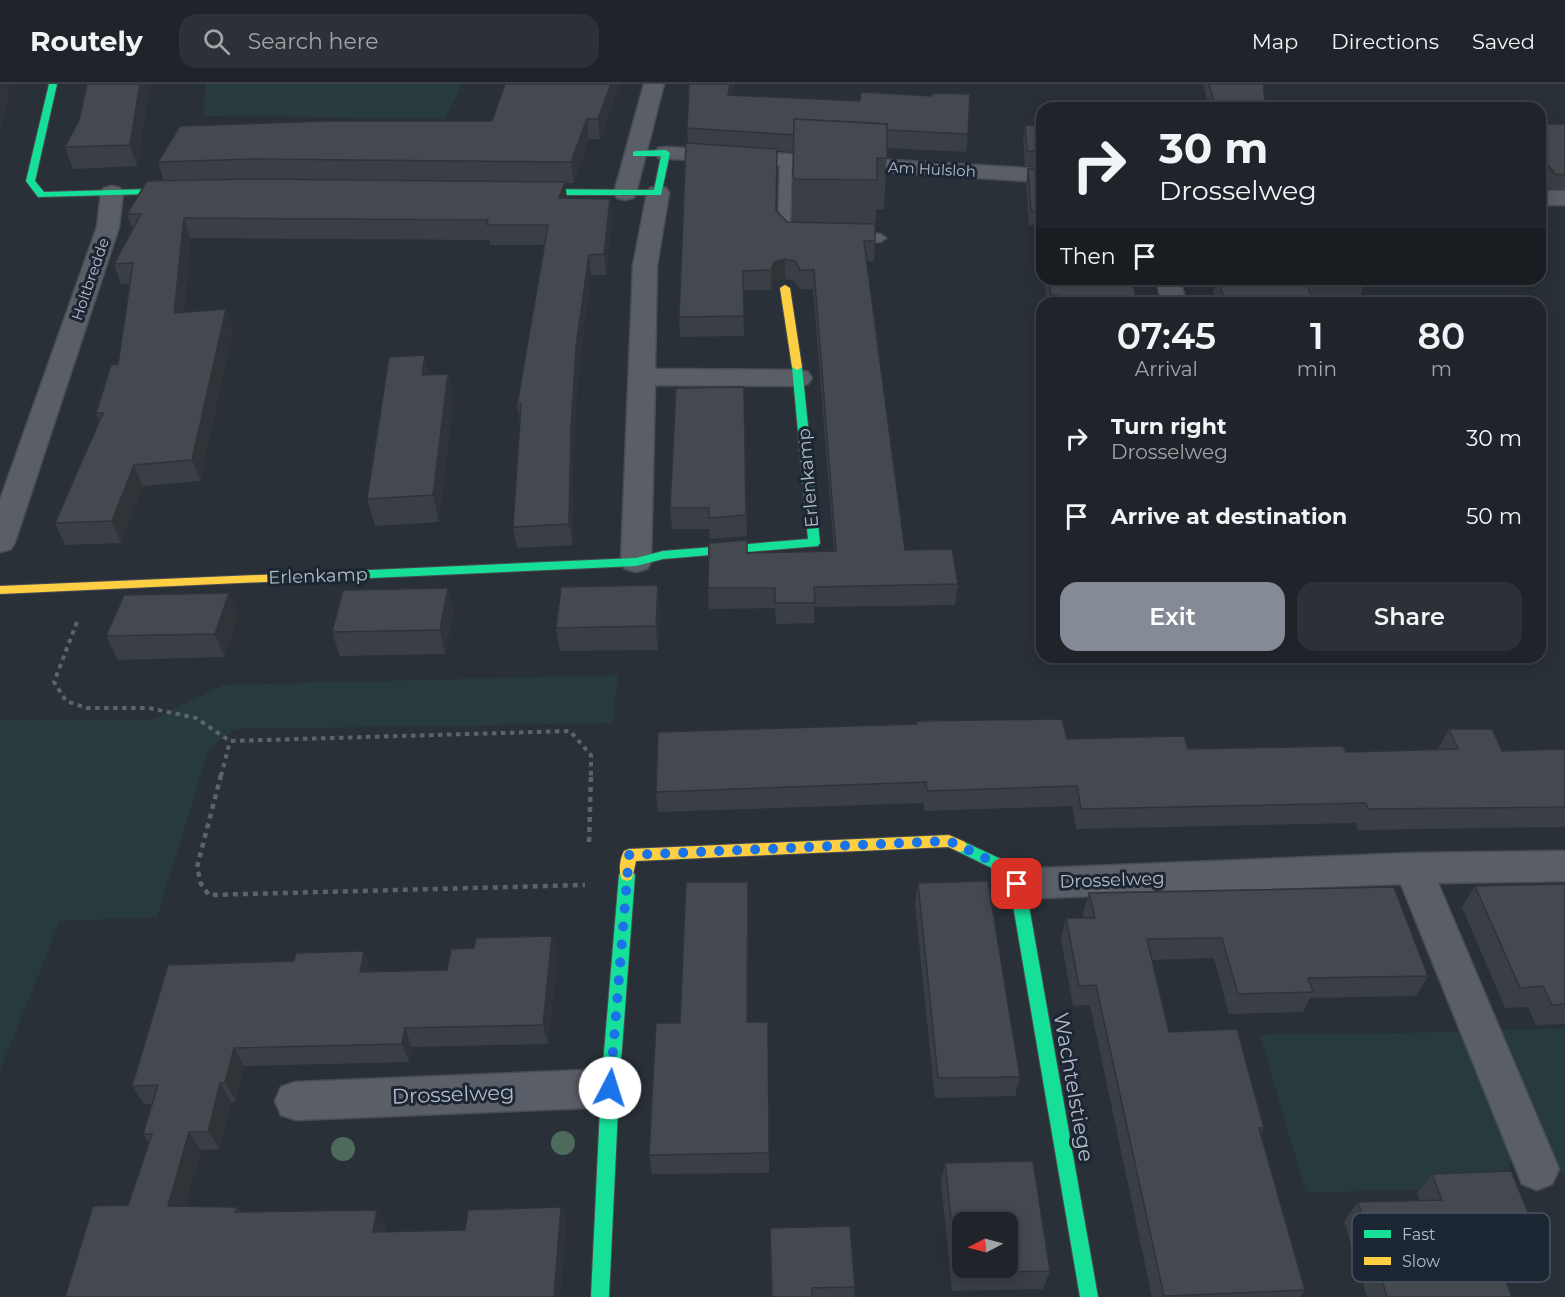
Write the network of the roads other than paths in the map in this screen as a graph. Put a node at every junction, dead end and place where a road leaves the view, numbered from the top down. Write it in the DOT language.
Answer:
graph roads {
  1 [pos="53,84"];
  2 [pos="654,84"];
  3 [pos="666,153"];
  4 [pos="636,154"];
  5 [pos="786,160"];
  6 [pos="1036,176"];
  7 [pos="202,191"];
  8 [pos="506,192"];
  9 [pos="625,193"];
  10 [pos="658,193"];
  11 [pos="112,194"];
  12 [pos="1546,198"];
  13 [pos="1565,198"];
  14 [pos="802,236"];
  15 [pos="836,237"];
  16 [pos="880,238"];
  17 [pos="785,288"];
  18 [pos="642,377"];
  19 [pos="799,378"];
  20 [pos="0,542"];
  21 [pos="636,562"];
  22 [pos="0,590"];
  23 [pos="1565,866"];
  24 [pos="1413,868"];
  25 [pos="1017,884"];
  26 [pos="610,1088"];
  27 [pos="296,1101"];
  28 [pos="1537,1169"];
  29 [pos="600,1297"];
  30 [pos="1089,1297"];
  1 -- 11 [label="street"];
  2 -- 4 [label="street"];
  3 -- 4 [label="street"];
  3 -- 5 [label="street, Am Hülsloh"];
  3 -- 10 [label="street"];
  4 -- 9 [label="street"];
  5 -- 6 [label="street, Am Hülsloh"];
  5 -- 14 [label="lane"];
  7 -- 11 [label="street"];
  8 -- 9 [label="street"];
  9 -- 10 [label="street"];
  10 -- 18 [label="street"];
  11 -- 20 [label="street, Holtbredde"];
  12 -- 13 [label="street"];
  15 -- 16 [label="lane"];
  17 -- 19 [label="street, Erlenkamp"];
  18 -- 19 [label="street"];
  18 -- 21 [label="street"];
  19 -- 21 [label="street, Erlenkamp"];
  21 -- 22 [label="street, Erlenkamp"];
  23 -- 24 [label="street, Drosselweg"];
  24 -- 25 [label="street, Drosselweg"];
  24 -- 28 [label="street"];
  25 -- 26 [label="street"];
  25 -- 30 [label="street, Wachtelstiege"];
  26 -- 27 [label="street, Drosselweg"];
  26 -- 29 [label="street"];
}
